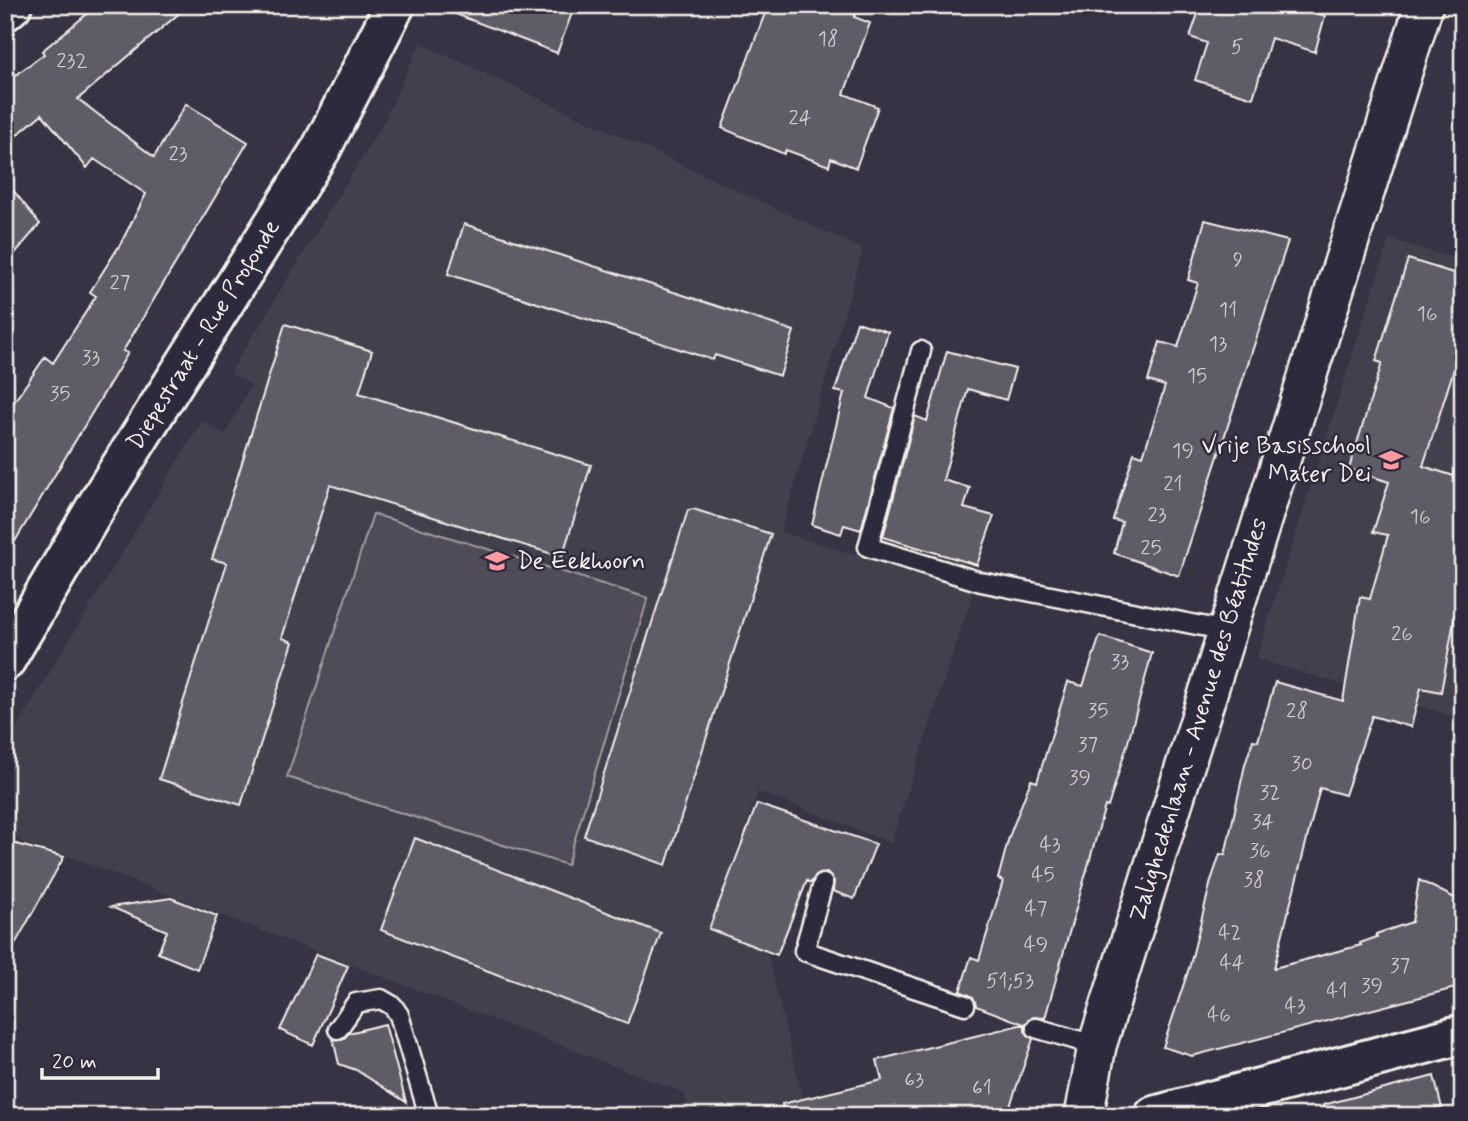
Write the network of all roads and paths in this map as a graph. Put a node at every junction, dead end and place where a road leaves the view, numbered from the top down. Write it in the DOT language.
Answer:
graph roads {
  1 [pos="12,5"];
  2 [pos="395,5"];
  3 [pos="1424,5"];
  4 [pos="5,11"];
  5 [pos="921,351"];
  6 [pos="1227,631"];
  7 [pos="5,661"];
  8 [pos="823,884"];
  9 [pos="964,1005"];
  10 [pos="1035,1028"];
  11 [pos="338,1029"];
  12 [pos="1463,1034"];
  13 [pos="1097,1045"];
  14 [pos="429,1116"];
  15 [pos="1084,1116"];
  16 [pos="1154,1116"];
  1 -- 4 [label="main road"];
  2 -- 7 [label="main road, Diepestraat - Rue Profonde"];
  3 -- 6 [label="street, Zalighedenlaan - Avenue des Béatitudes"];
  5 -- 6 [label="lane"];
  6 -- 13 [label="street, Zalighedenlaan - Avenue des Béatitudes"];
  8 -- 9 [label="lane"];
  10 -- 13 [label="lane"];
  11 -- 14 [label="lane"];
  12 -- 16 [label="main road"];
  13 -- 15 [label="street, Zalighedenlaan - Avenue des Béatitudes"];
}
